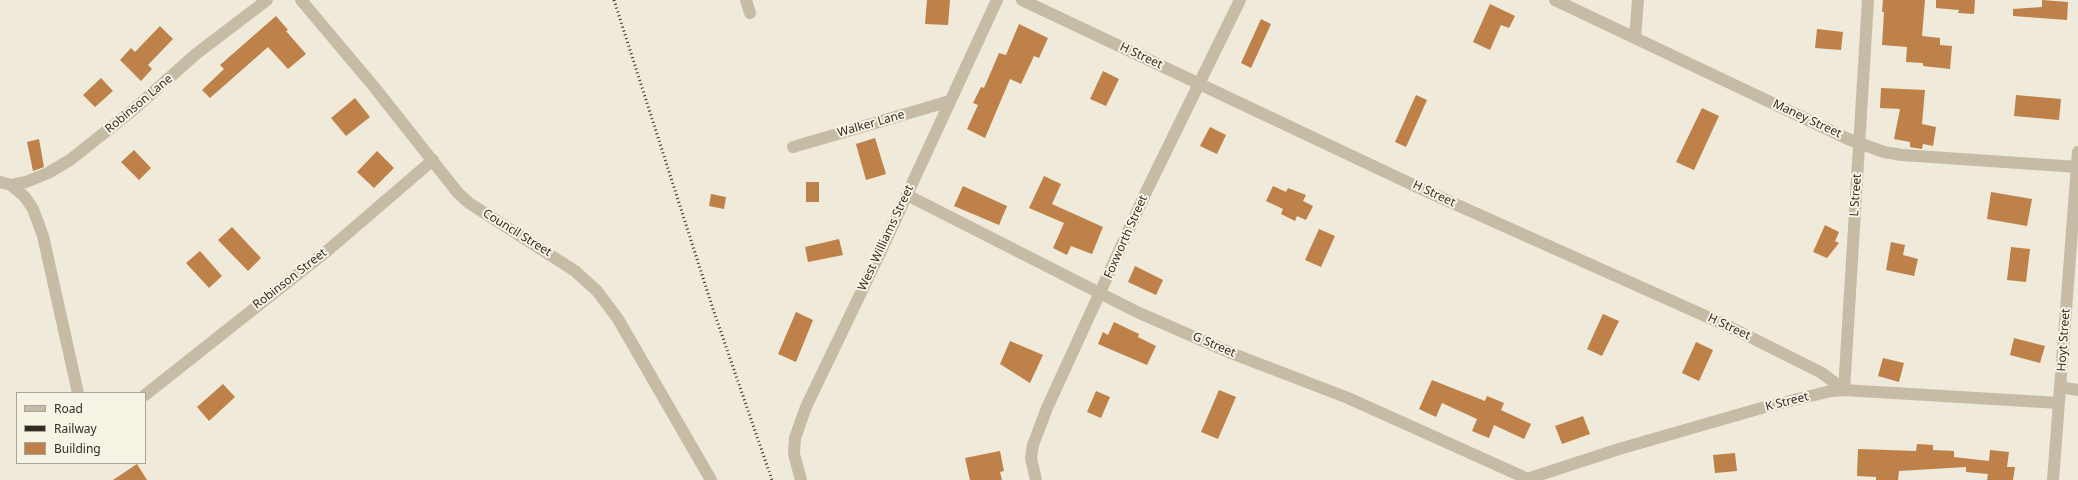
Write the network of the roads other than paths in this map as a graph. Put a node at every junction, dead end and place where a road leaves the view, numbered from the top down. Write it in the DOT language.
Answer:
graph roads {
  1 [pos="267,0"];
  2 [pos="301,0"];
  3 [pos="746,0"];
  4 [pos="997,0"];
  5 [pos="1022,0"];
  6 [pos="1240,0"];
  7 [pos="1555,0"];
  8 [pos="1638,0"];
  9 [pos="1868,0"];
  10 [pos="750,13"];
  11 [pos="1635,38"];
  12 [pos="1200,84"];
  13 [pos="950,101"];
  14 [pos="1859,143"];
  15 [pos="793,147"];
  16 [pos="2078,152"];
  17 [pos="433,160"];
  18 [pos="2078,167"];
  19 [pos="5,183"];
  20 [pos="907,195"];
  21 [pos="1101,293"];
  22 [pos="2060,387"];
  23 [pos="1844,390"];
  24 [pos="2078,390"];
  25 [pos="78,392"];
  26 [pos="146,394"];
  27 [pos="2059,403"];
  28 [pos="1526,479"];
  29 [pos="710,480"];
  30 [pos="800,480"];
  31 [pos="1036,480"];
  32 [pos="2053,480"];
  1 -- 19 [label="street, Robinson Lane"];
  2 -- 17 [label="street, Council Street"];
  3 -- 10 [label="street"];
  4 -- 13 [label="street, West Williams Street"];
  5 -- 12 [label="street, H Street"];
  6 -- 12 [label="street, Foxworth Street"];
  7 -- 11 [label="street, Maney Street"];
  8 -- 11 [label="street"];
  9 -- 14 [label="street, L Street"];
  11 -- 14 [label="street, Maney Street"];
  12 -- 21 [label="street, Foxworth Street"];
  12 -- 23 [label="street, H Street"];
  13 -- 15 [label="street, Walker Lane"];
  13 -- 20 [label="street, West Williams Street"];
  14 -- 18 [label="street, Maney Street"];
  14 -- 23 [label="street, L Street"];
  16 -- 18 [label="street, Hoyt Street"];
  17 -- 26 [label="street, Robinson Street"];
  17 -- 29 [label="street, Council Street"];
  18 -- 22 [label="street, Hoyt Street"];
  19 -- 25 [label="street"];
  20 -- 21 [label="street, G Street"];
  20 -- 30 [label="street, West Williams Street"];
  21 -- 28 [label="street, G Street"];
  21 -- 31 [label="street, Foxworth Street"];
  22 -- 24 [label="street"];
  22 -- 27 [label="street, Hoyt Street"];
  23 -- 27 [label="street, K Street"];
  23 -- 28 [label="street, K Street"];
  27 -- 32 [label="street, Hoyt Street"];
}
